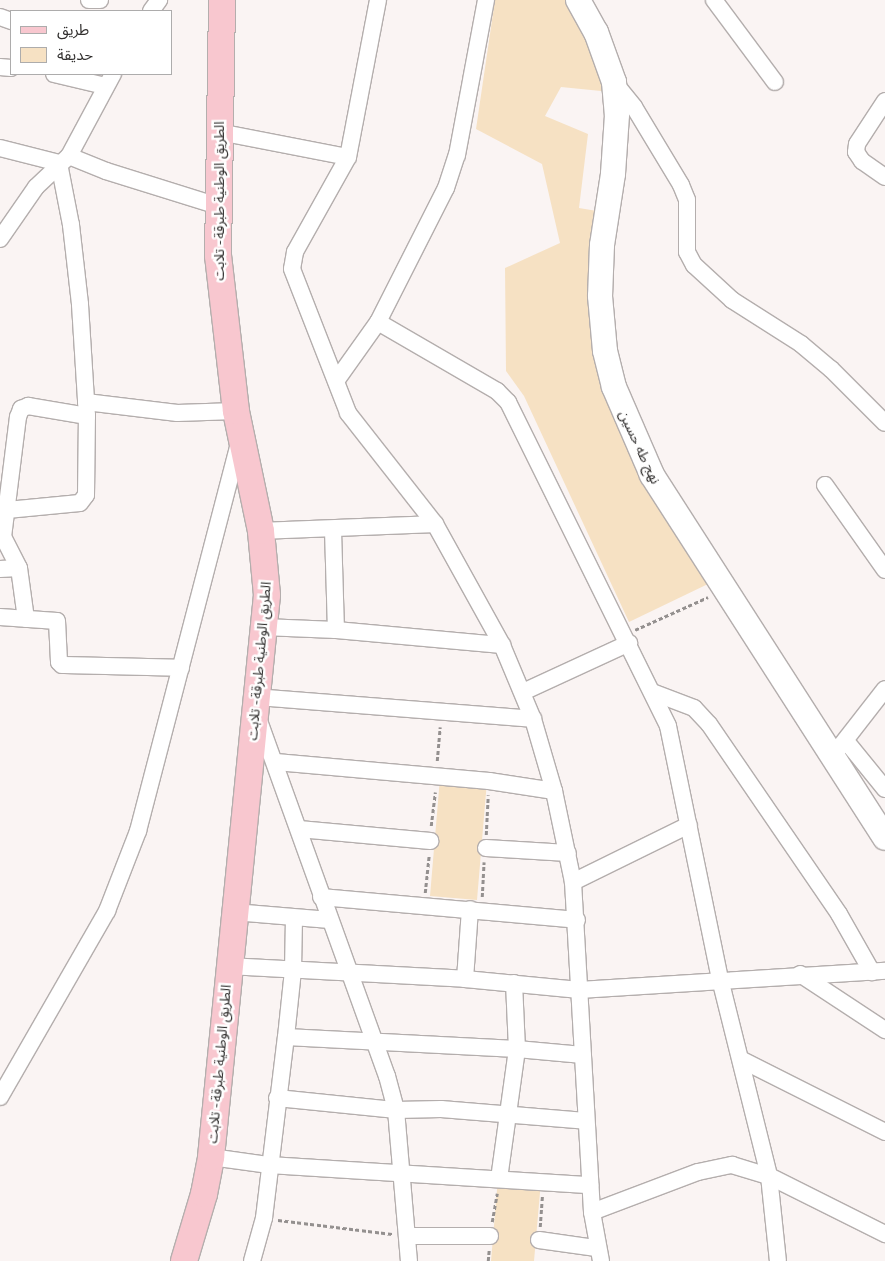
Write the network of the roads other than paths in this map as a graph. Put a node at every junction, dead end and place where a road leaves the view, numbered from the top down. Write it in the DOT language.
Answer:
graph roads {
  1 [pos="89,0"];
  2 [pos="100,0"];
  3 [pos="222,0"];
  4 [pos="378,0"];
  5 [pos="486,0"];
  6 [pos="578,0"];
  7 [pos="714,0"];
  8 [pos="63,75"];
  9 [pos="109,80"];
  10 [pos="614,82"];
  11 [pos="775,82"];
  12 [pos="885,101"];
  13 [pos="218,132"];
  14 [pos="0,148"];
  15 [pos="348,156"];
  16 [pos="64,159"];
  17 [pos="885,178"];
  18 [pos="218,206"];
  19 [pos="7,215"];
  20 [pos="0,239"];
  21 [pos="378,322"];
  22 [pos="336,381"];
  23 [pos="86,409"];
  24 [pos="239,422"];
  25 [pos="885,423"];
  26 [pos="6,480"];
  27 [pos="825,485"];
  28 [pos="7,510"];
  29 [pos="435,524"];
  30 [pos="333,530"];
  31 [pos="262,531"];
  32 [pos="2,537"];
  33 [pos="18,568"];
  34 [pos="0,569"];
  35 [pos="885,570"];
  36 [pos="0,618"];
  37 [pos="26,619"];
  38 [pos="263,627"];
  39 [pos="336,630"];
  40 [pos="627,639"];
  41 [pos="502,645"];
  42 [pos="180,668"];
  43 [pos="885,690"];
  44 [pos="523,692"];
  45 [pos="652,692"];
  46 [pos="256,704"];
  47 [pos="878,711"];
  48 [pos="533,719"];
  49 [pos="839,749"];
  50 [pos="276,762"];
  51 [pos="885,789"];
  52 [pos="554,791"];
  53 [pos="689,825"];
  54 [pos="299,829"];
  55 [pos="885,838"];
  56 [pos="430,841"];
  57 [pos="486,848"];
  58 [pos="568,853"];
  59 [pos="573,882"];
  60 [pos="321,896"];
  61 [pos="470,910"];
  62 [pos="234,912"];
  63 [pos="294,919"];
  64 [pos="330,920"];
  65 [pos="577,920"];
  66 [pos="228,966"];
  67 [pos="293,970"];
  68 [pos="879,971"];
  69 [pos="352,972"];
  70 [pos="800,974"];
  71 [pos="465,979"];
  72 [pos="720,979"];
  73 [pos="514,983"];
  74 [pos="579,990"];
  75 [pos="885,1030"];
  76 [pos="286,1037"];
  77 [pos="374,1040"];
  78 [pos="517,1049"];
  79 [pos="583,1056"];
  80 [pos="742,1060"];
  81 [pos="0,1096"];
  82 [pos="277,1098"];
  83 [pos="396,1110"];
  84 [pos="509,1115"];
  85 [pos="586,1121"];
  86 [pos="885,1132"];
  87 [pos="211,1157"];
  88 [pos="269,1165"];
  89 [pos="403,1174"];
  90 [pos="769,1176"];
  91 [pos="499,1179"];
  92 [pos="590,1185"];
  93 [pos="592,1212"];
  94 [pos="885,1234"];
  95 [pos="408,1236"];
  96 [pos="490,1236"];
  97 [pos="539,1240"];
  98 [pos="599,1255"];
  99 [pos="184,1261"];
  100 [pos="252,1261"];
  101 [pos="409,1261"];
  102 [pos="778,1261"];
  1 -- 2 [label="street"];
  3 -- 13 [label="main road, الطريق الوطنية طبرقة - تلابت"];
  4 -- 15 [label="street"];
  5 -- 21 [label="street"];
  6 -- 10 [label="main road, نهج طه حسين"];
  7 -- 11 [label="street"];
  8 -- 9 [label="street"];
  9 -- 16 [label="street"];
  10 -- 25 [label="street"];
  10 -- 49 [label="main road, نهج طه حسين"];
  12 -- 17 [label="street"];
  13 -- 15 [label="street"];
  13 -- 18 [label="main road, الطريق الوطنية طبرقة - تلابت"];
  14 -- 16 [label="street"];
  15 -- 22 [label="street"];
  16 -- 18 [label="street"];
  16 -- 19 [label="street"];
  16 -- 23 [label="street"];
  18 -- 24 [label="main road, الطريق الوطنية طبرقة - تلابت"];
  19 -- 20 [label="street"];
  21 -- 22 [label="street"];
  21 -- 40 [label="street"];
  22 -- 29 [label="street"];
  23 -- 24 [label="street"];
  23 -- 26 [label="street"];
  23 -- 28 [label="street"];
  24 -- 31 [label="main road, الطريق الوطنية طبرقة - تلابت"];
  24 -- 42 [label="street"];
  26 -- 28 [label="street"];
  27 -- 35 [label="street"];
  28 -- 32 [label="street"];
  29 -- 30 [label="street"];
  29 -- 41 [label="street"];
  30 -- 31 [label="street"];
  30 -- 39 [label="street"];
  31 -- 38 [label="main road, الطريق الوطنية طبرقة - تلابت"];
  32 -- 33 [label="street"];
  33 -- 34 [label="street"];
  33 -- 37 [label="street"];
  36 -- 37 [label="street"];
  37 -- 42 [label="street"];
  38 -- 39 [label="street"];
  38 -- 46 [label="main road, الطريق الوطنية طبرقة - تلابت"];
  39 -- 41 [label="street"];
  40 -- 44 [label="street"];
  40 -- 45 [label="street"];
  41 -- 44 [label="street"];
  42 -- 81 [label="street"];
  43 -- 47 [label="street"];
  44 -- 48 [label="street"];
  45 -- 53 [label="street"];
  45 -- 68 [label="street"];
  46 -- 48 [label="street"];
  46 -- 50 [label="street"];
  46 -- 62 [label="main road, الطريق الوطنية طبرقة - تلابت"];
  47 -- 49 [label="street"];
  48 -- 52 [label="street"];
  49 -- 51 [label="street"];
  49 -- 55 [label="main road, نهج طه حسين"];
  50 -- 52 [label="street"];
  50 -- 54 [label="street"];
  52 -- 58 [label="street"];
  53 -- 59 [label="street"];
  53 -- 72 [label="street"];
  54 -- 56 [label="street"];
  54 -- 60 [label="street"];
  57 -- 58 [label="street"];
  58 -- 59 [label="street"];
  59 -- 65 [label="street"];
  60 -- 61 [label="street"];
  60 -- 64 [label="street"];
  61 -- 65 [label="street"];
  61 -- 71 [label="street"];
  62 -- 63 [label="street"];
  62 -- 66 [label="main road, الطريق الوطنية طبرقة - تلابت"];
  63 -- 64 [label="street"];
  63 -- 67 [label="street"];
  64 -- 69 [label="street"];
  65 -- 74 [label="street"];
  66 -- 67 [label="street"];
  66 -- 87 [label="main road, الطريق الوطنية طبرقة - تلابت"];
  67 -- 69 [label="street"];
  67 -- 76 [label="street"];
  68 -- 70 [label="street"];
  69 -- 71 [label="street"];
  69 -- 77 [label="street"];
  70 -- 72 [label="street"];
  70 -- 75 [label="street"];
  71 -- 73 [label="street"];
  72 -- 74 [label="street"];
  72 -- 80 [label="street"];
  73 -- 74 [label="street"];
  73 -- 78 [label="street"];
  74 -- 79 [label="street"];
  76 -- 77 [label="street"];
  76 -- 82 [label="street"];
  77 -- 78 [label="street"];
  77 -- 83 [label="street"];
  78 -- 79 [label="street"];
  78 -- 84 [label="street"];
  79 -- 85 [label="street"];
  80 -- 86 [label="street"];
  80 -- 90 [label="street"];
  82 -- 83 [label="street"];
  82 -- 88 [label="street"];
  83 -- 84 [label="street"];
  83 -- 89 [label="street"];
  84 -- 85 [label="street"];
  84 -- 91 [label="street"];
  85 -- 92 [label="street"];
  87 -- 88 [label="street"];
  87 -- 99 [label="main road, الطريق الوطنية طبرقة - تلابت"];
  88 -- 89 [label="street"];
  88 -- 100 [label="street"];
  89 -- 91 [label="street"];
  89 -- 95 [label="street"];
  90 -- 93 [label="street"];
  90 -- 94 [label="street"];
  90 -- 102 [label="street"];
  91 -- 92 [label="street"];
  92 -- 93 [label="street"];
  93 -- 98 [label="street"];
  95 -- 96 [label="street"];
  95 -- 101 [label="street"];
  97 -- 98 [label="street"];
}
